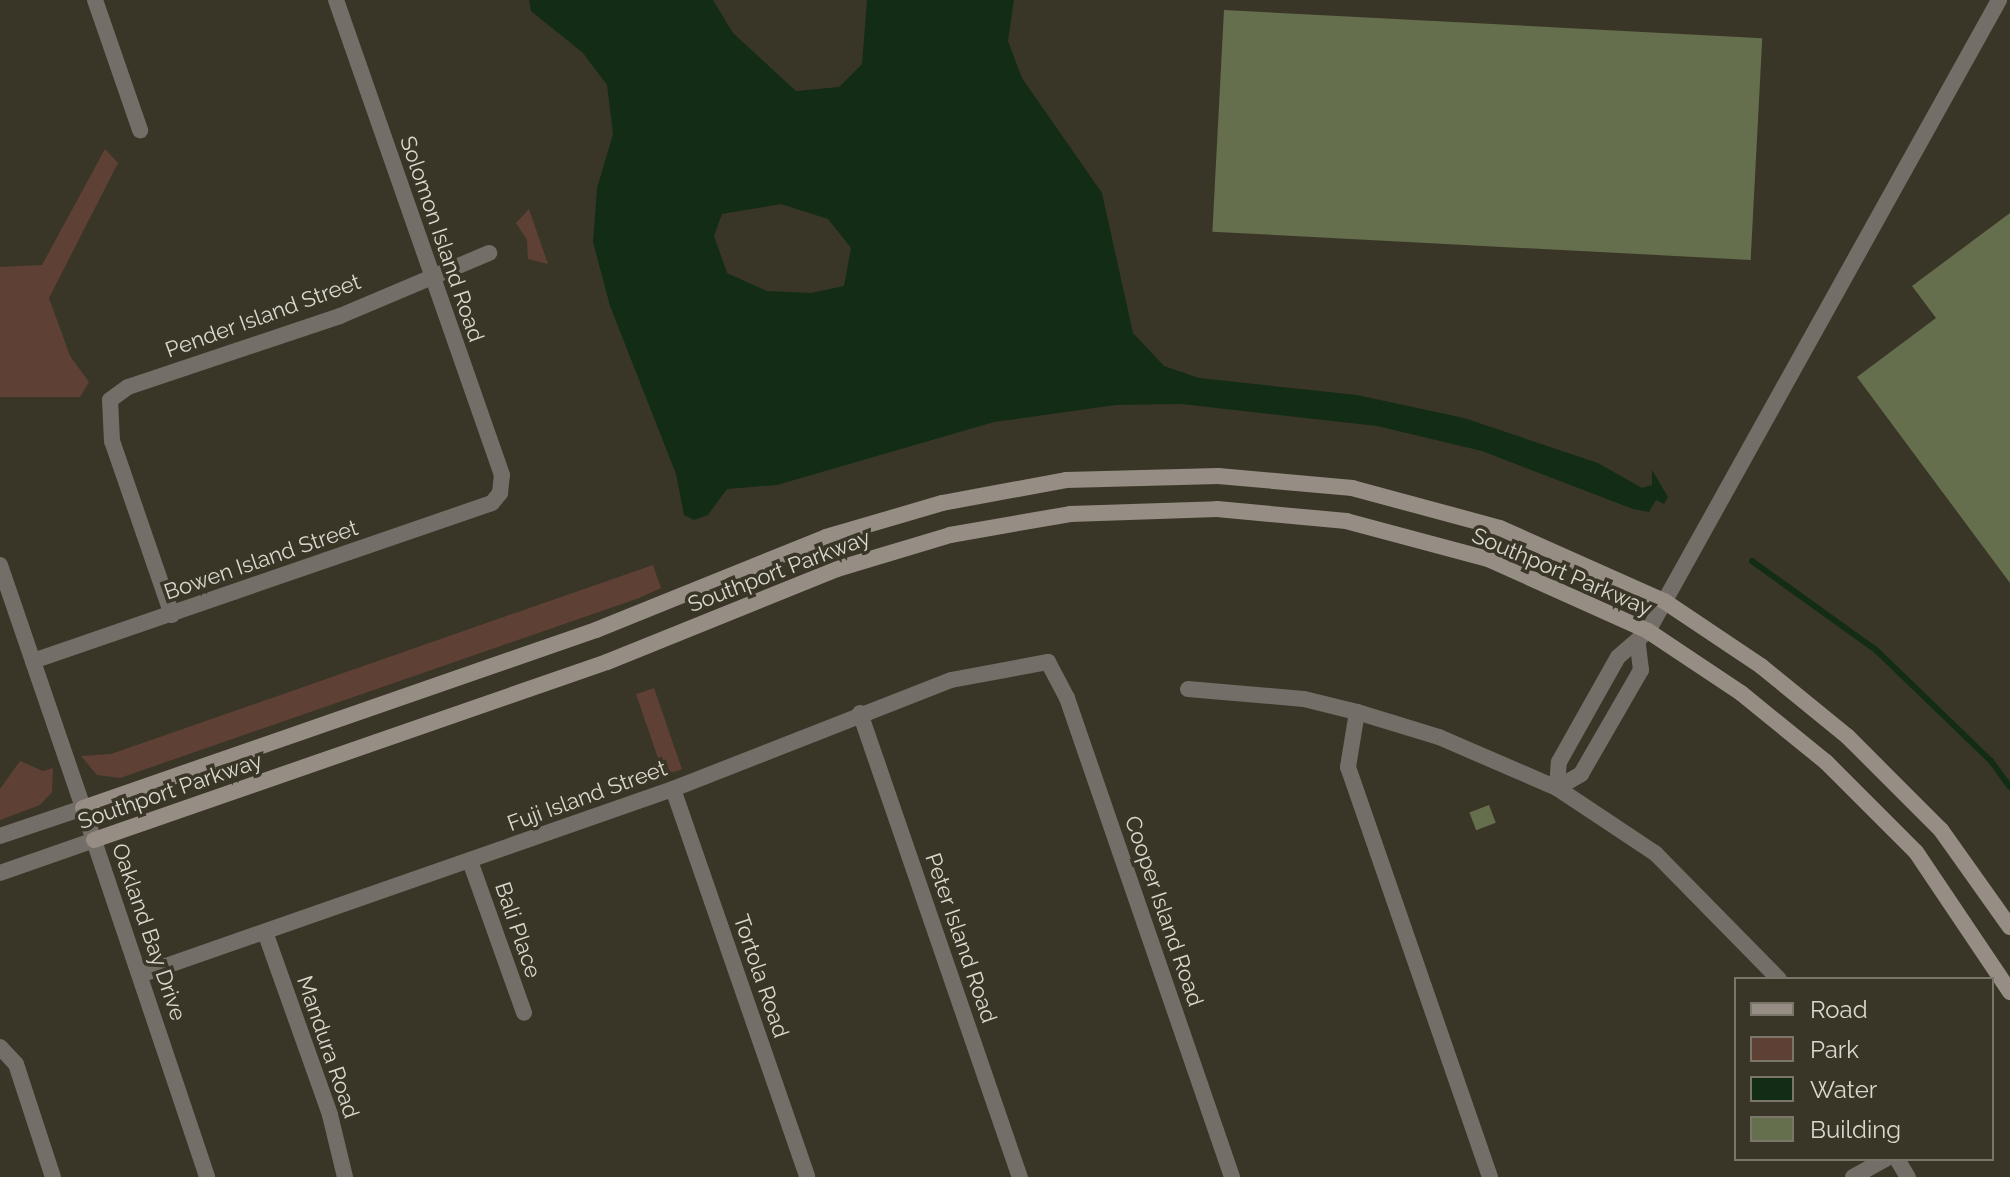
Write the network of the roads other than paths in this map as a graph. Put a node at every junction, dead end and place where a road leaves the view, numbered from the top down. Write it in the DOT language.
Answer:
graph roads {
  1 [pos="95,0"];
  2 [pos="336,0"];
  3 [pos="1999,0"];
  4 [pos="140,130"];
  5 [pos="489,253"];
  6 [pos="430,273"];
  7 [pos="500,493"];
  8 [pos="0,565"];
  9 [pos="1664,601"];
  10 [pos="172,615"];
  11 [pos="1643,638"];
  12 [pos="33,661"];
  13 [pos="1048,662"];
  14 [pos="1188,689"];
  15 [pos="1357,712"];
  16 [pos="860,713"];
  17 [pos="1557,788"];
  18 [pos="673,789"];
  19 [pos="83,808"];
  20 [pos="0,836"];
  21 [pos="94,840"];
  22 [pos="470,861"];
  23 [pos="0,873"];
  24 [pos="2010,927"];
  25 [pos="265,932"];
  26 [pos="140,975"];
  27 [pos="1777,977"];
  28 [pos="2010,992"];
  29 [pos="524,1013"];
  30 [pos="1,1047"];
  31 [pos="1882,1161"];
  32 [pos="53,1177"];
  33 [pos="207,1177"];
  34 [pos="345,1177"];
  35 [pos="807,1177"];
  36 [pos="1020,1177"];
  37 [pos="1232,1177"];
  38 [pos="1490,1177"];
  39 [pos="1853,1177"];
  1 -- 4 [label="street"];
  2 -- 6 [label="street, Solomon Island Road"];
  3 -- 9 [label="street"];
  5 -- 6 [label="street, Pender Island Street"];
  6 -- 7 [label="street, Solomon Island Road"];
  6 -- 10 [label="street, Pender Island Street"];
  7 -- 10 [label="street, Bowen Island Street"];
  8 -- 12 [label="street, Oakland Bay Drive"];
  9 -- 11 [label="street"];
  9 -- 19 [label="main road, Southport Parkway"];
  9 -- 24 [label="main road, Southport Parkway"];
  10 -- 12 [label="street, Bowen Island Street"];
  11 -- 17 [label="street"];
  11 -- 17 [label="street"];
  11 -- 21 [label="main road, Southport Parkway"];
  11 -- 28 [label="main road, Southport Parkway"];
  12 -- 19 [label="street, Oakland Bay Drive"];
  13 -- 16 [label="street, Fuji Island Street"];
  13 -- 37 [label="street, Cooper Island Road"];
  14 -- 15 [label="street"];
  15 -- 17 [label="street"];
  15 -- 38 [label="street"];
  16 -- 18 [label="street, Fuji Island Street"];
  16 -- 36 [label="street, Peter Island Road"];
  17 -- 27 [label="street"];
  18 -- 22 [label="street, Fuji Island Street"];
  18 -- 35 [label="street, Tortola Road"];
  19 -- 20 [label="street, Southport Parkway"];
  19 -- 21 [label="street, Oakland Bay Drive"];
  21 -- 23 [label="street, Southport Parkway"];
  21 -- 26 [label="street, Oakland Bay Drive"];
  22 -- 25 [label="street, Fuji Island Street"];
  22 -- 29 [label="street, Bali Place"];
  25 -- 26 [label="street, Fuji Island Street"];
  25 -- 34 [label="street, Mandura Road"];
  26 -- 33 [label="street, Oakland Bay Drive"];
  30 -- 32 [label="street"];
  31 -- 39 [label="street"];
}
